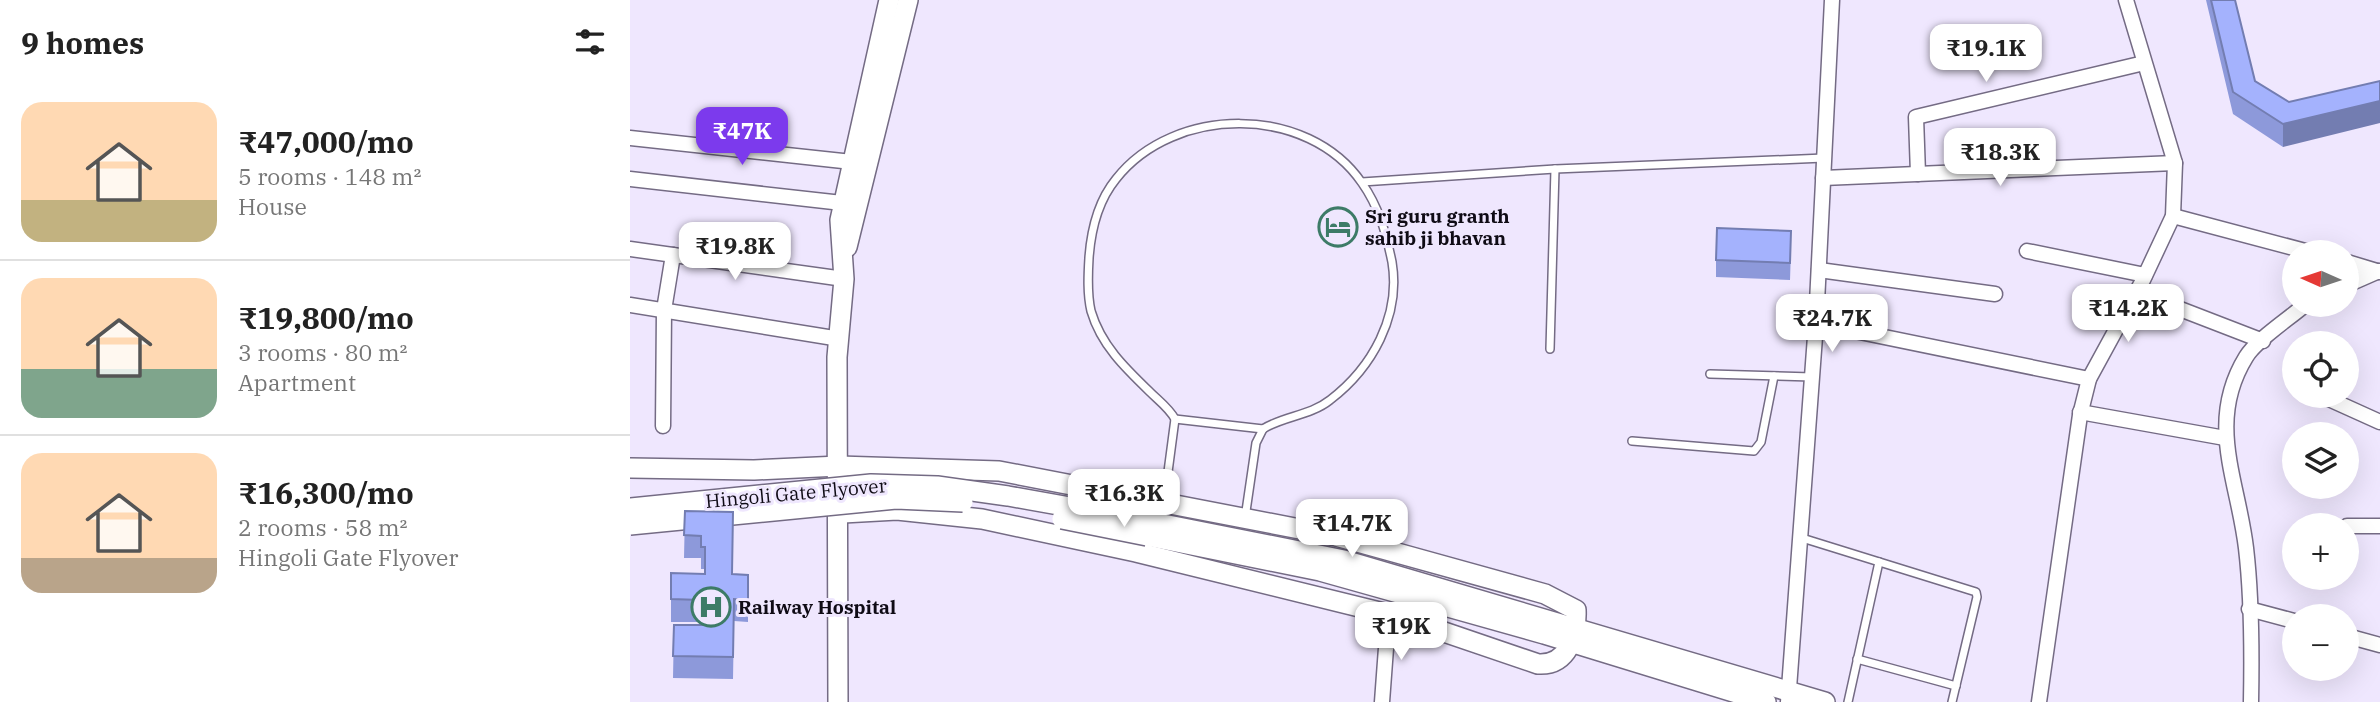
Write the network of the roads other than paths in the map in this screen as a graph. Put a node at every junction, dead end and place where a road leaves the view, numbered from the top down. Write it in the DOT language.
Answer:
graph roads {
  1 [pos="889,0"];
  2 [pos="908,0"];
  3 [pos="1832,0"];
  4 [pos="2126,0"];
  5 [pos="2144,63"];
  6 [pos="630,138"];
  7 [pos="1824,159"];
  8 [pos="852,162"];
  9 [pos="2175,163"];
  10 [pos="1555,169"];
  11 [pos="1917,174"];
  12 [pos="1823,178"];
  13 [pos="630,179"];
  14 [pos="1362,182"];
  15 [pos="842,202"];
  16 [pos="2173,216"];
  17 [pos="2282,245"];
  18 [pos="630,249"];
  19 [pos="2026,251"];
  20 [pos="673,255"];
  21 [pos="844,255"];
  22 [pos="2359,265"];
  23 [pos="1819,270"];
  24 [pos="2380,271"];
  25 [pos="2145,275"];
  26 [pos="844,279"];
  27 [pos="2359,280"];
  28 [pos="2136,292"];
  29 [pos="1995,294"];
  30 [pos="630,305"];
  31 [pos="664,310"];
  32 [pos="2291,317"];
  33 [pos="1816,323"];
  34 [pos="840,339"];
  35 [pos="2263,341"];
  36 [pos="1550,349"];
  37 [pos="1710,374"];
  38 [pos="1774,376"];
  39 [pos="1812,377"];
  40 [pos="2088,379"];
  41 [pos="2349,408"];
  42 [pos="2080,412"];
  43 [pos="1175,419"];
  44 [pos="2380,422"];
  45 [pos="663,426"];
  46 [pos="1263,429"];
  47 [pos="2225,438"];
  48 [pos="1632,441"];
  49 [pos="839,466"];
  50 [pos="630,468"];
  51 [pos="1164,503"];
  52 [pos="630,508"];
  53 [pos="839,513"];
  54 [pos="1245,518"];
  55 [pos="630,525"];
  56 [pos="2359,526"];
  57 [pos="2380,526"];
  58 [pos="1147,529"];
  59 [pos="1801,538"];
  60 [pos="1879,562"];
  61 [pos="2249,609"];
  62 [pos="1400,617"];
  63 [pos="2282,618"];
  64 [pos="1574,635"];
  65 [pos="2359,639"];
  66 [pos="2380,645"];
  67 [pos="1857,659"];
  68 [pos="1956,686"];
  69 [pos="1790,697"];
  70 [pos="838,702"];
  71 [pos="1382,702"];
  72 [pos="1766,702"];
  73 [pos="1825,702"];
  74 [pos="1848,702"];
  75 [pos="1952,702"];
  76 [pos="2039,702"];
  77 [pos="2251,702"];
  1 -- 8 [label="main road"];
  2 -- 21 [label="main road"];
  3 -- 7 [label="street"];
  4 -- 5 [label="street"];
  5 -- 9 [label="street"];
  5 -- 11 [label="street"];
  6 -- 8 [label="street"];
  7 -- 10 [label="lane"];
  7 -- 12 [label="street"];
  8 -- 15 [label="main road"];
  9 -- 11 [label="street"];
  9 -- 16 [label="street"];
  10 -- 14 [label="lane"];
  10 -- 36 [label="lane"];
  11 -- 12 [label="street"];
  12 -- 23 [label="street"];
  13 -- 15 [label="street"];
  14 -- 43 [label="lane"];
  14 -- 46 [label="lane"];
  15 -- 21 [label="main road"];
  16 -- 17 [label="street"];
  16 -- 25 [label="street"];
  18 -- 20 [label="street"];
  19 -- 25 [label="street"];
  20 -- 26 [label="street"];
  20 -- 31 [label="street"];
  21 -- 26 [label="main road"];
  22 -- 24 [label="street"];
  23 -- 29 [label="street"];
  23 -- 33 [label="street"];
  24 -- 27 [label="street"];
  25 -- 28 [label="street"];
  26 -- 34 [label="main road"];
  28 -- 35 [label="street"];
  28 -- 40 [label="street"];
  30 -- 31 [label="street"];
  31 -- 34 [label="street"];
  31 -- 45 [label="street"];
  32 -- 35 [label="street"];
  33 -- 39 [label="street"];
  33 -- 40 [label="street"];
  34 -- 49 [label="main road"];
  35 -- 47 [label="street"];
  37 -- 38 [label="lane"];
  38 -- 39 [label="lane"];
  38 -- 48 [label="lane"];
  39 -- 59 [label="street"];
  40 -- 42 [label="street"];
  41 -- 44 [label="street"];
  42 -- 47 [label="street"];
  42 -- 76 [label="street"];
  43 -- 46 [label="lane"];
  43 -- 51 [label="lane"];
  46 -- 54 [label="lane"];
  47 -- 61 [label="street"];
  49 -- 50 [label="main road"];
  49 -- 51 [label="main road"];
  49 -- 53 [label="main road"];
  51 -- 54 [label="main road"];
  52 -- 58 [label="main road, Hingoli Gate Flyover, bridge"];
  53 -- 62 [label="main road"];
  53 -- 70 [label="main road"];
  54 -- 64 [label="main road"];
  55 -- 58 [label="main road, Hingoli Gate Flyover, bridge"];
  56 -- 57 [label="street"];
  58 -- 64 [label="main road, Hingoli Gate Flyover"];
  59 -- 60 [label="lane"];
  59 -- 69 [label="street"];
  60 -- 67 [label="lane"];
  60 -- 68 [label="lane"];
  61 -- 63 [label="street"];
  61 -- 77 [label="street"];
  62 -- 64 [label="main road"];
  62 -- 71 [label="street"];
  64 -- 69 [label="main road"];
  64 -- 72 [label="main road"];
  65 -- 66 [label="street"];
  67 -- 68 [label="lane"];
  67 -- 74 [label="lane"];
  68 -- 75 [label="lane"];
  69 -- 73 [label="main road"];
}
